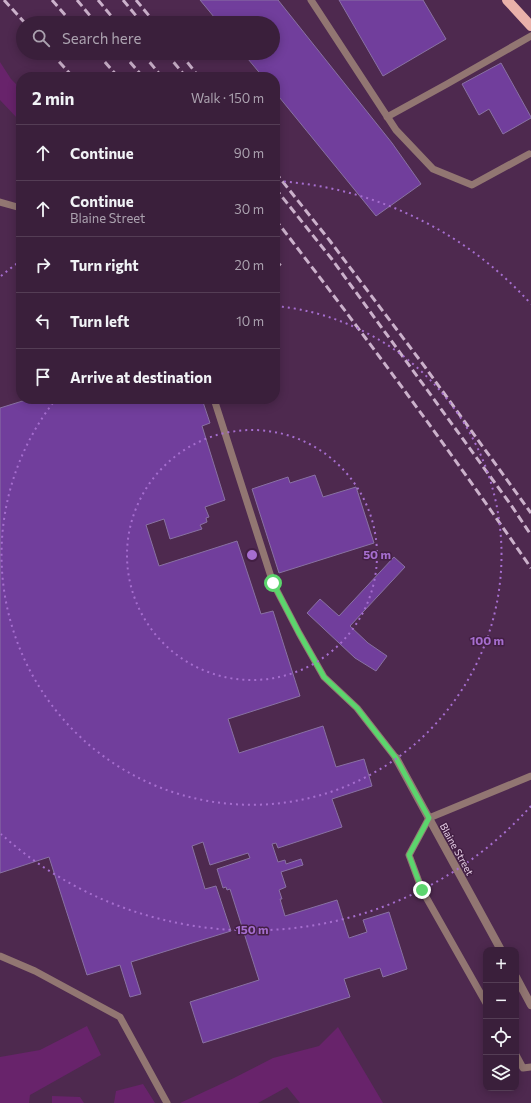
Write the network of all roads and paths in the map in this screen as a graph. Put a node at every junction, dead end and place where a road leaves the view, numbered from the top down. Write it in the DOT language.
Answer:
graph roads {
  1 [pos="311,0"];
  2 [pos="507,0"];
  3 [pos="531,26"];
  4 [pos="531,36"];
  5 [pos="388,117"];
  6 [pos="530,155"];
  7 [pos="0,202"];
  8 [pos="16,207"];
  9 [pos="216,404"];
  10 [pos="396,758"];
  11 [pos="531,776"];
  12 [pos="429,818"];
  13 [pos="499,947"];
  14 [pos="0,956"];
  15 [pos="519,983"];
  16 [pos="483,998"];
  17 [pos="531,1005"];
  18 [pos="519,1061"];
  19 [pos="531,1067"];
  20 [pos="167,1103"];
  1 -- 5 [label="lane"];
  2 -- 3 [label="main road"];
  4 -- 5 [label="lane"];
  5 -- 6 [label="lane"];
  7 -- 8 [label="lane"];
  9 -- 10 [label="lane"];
  10 -- 12 [label="street, Blaine Street"];
  11 -- 12 [label="lane"];
  12 -- 13 [label="street, Blaine Street"];
  12 -- 16 [label="lane"];
  14 -- 20 [label="lane"];
  15 -- 17 [label="street"];
  18 -- 19 [label="lane"];
}
